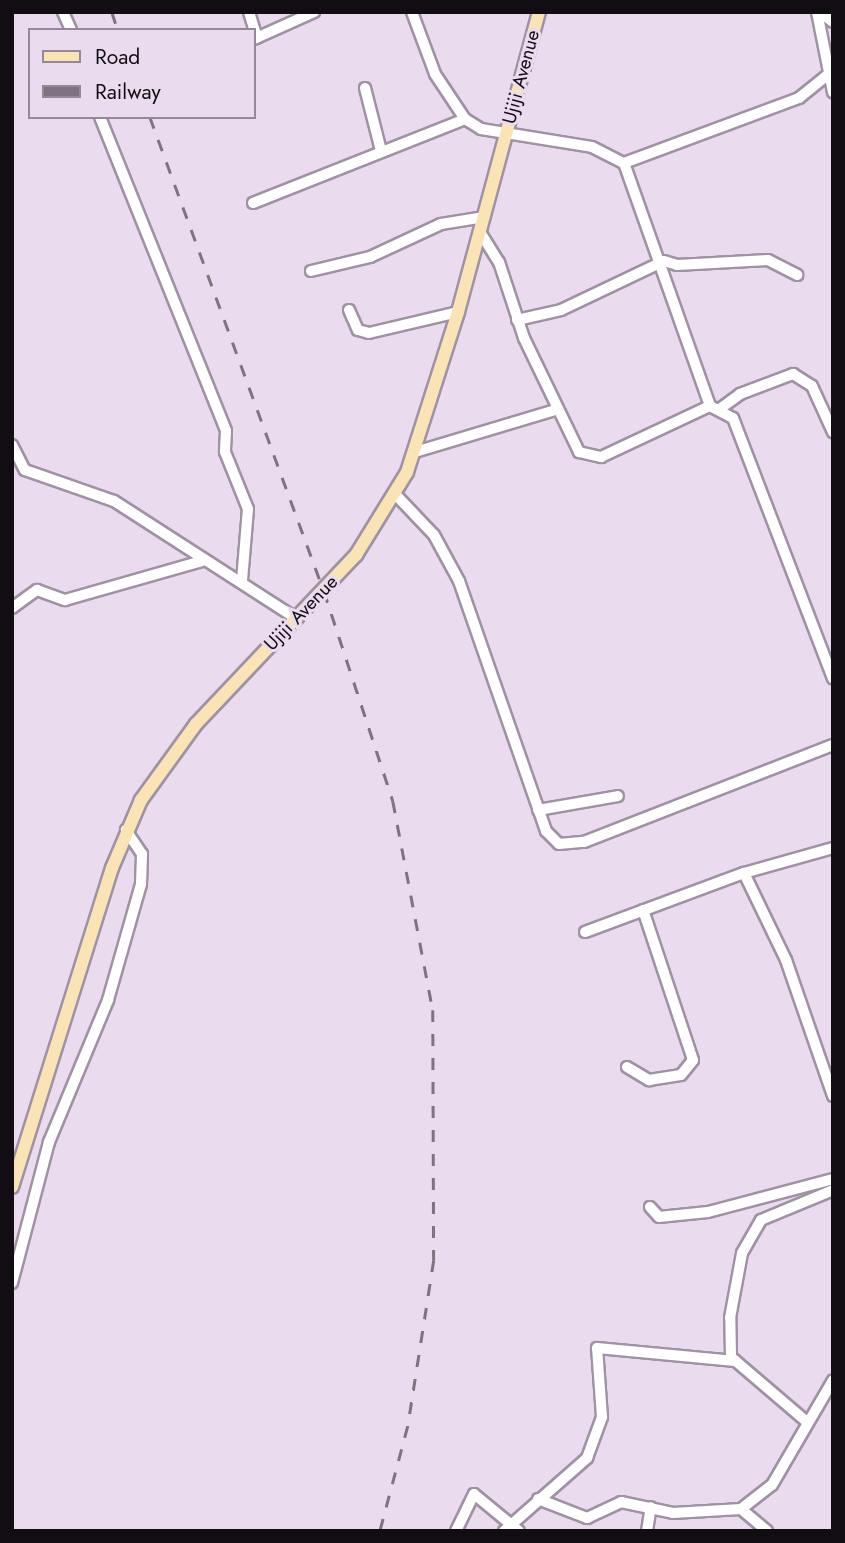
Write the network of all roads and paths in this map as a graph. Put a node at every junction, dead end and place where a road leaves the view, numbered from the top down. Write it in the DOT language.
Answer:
graph roads {
  1 [pos="63,12"];
  2 [pos="314,12"];
  3 [pos="412,12"];
  4 [pos="539,12"];
  5 [pos="819,12"];
  6 [pos="833,22"];
  7 [pos="70,28"];
  8 [pos="256,38"];
  9 [pos="827,75"];
  10 [pos="365,88"];
  11 [pos="833,92"];
  12 [pos="101,119"];
  13 [pos="466,119"];
  14 [pos="506,133"];
  15 [pos="381,152"];
  16 [pos="624,163"];
  17 [pos="253,202"];
  18 [pos="484,217"];
  19 [pos="480,232"];
  20 [pos="664,261"];
  21 [pos="311,271"];
  22 [pos="797,275"];
  23 [pos="349,310"];
  24 [pos="458,312"];
  25 [pos="517,320"];
  26 [pos="716,407"];
  27 [pos="558,409"];
  28 [pos="833,432"];
  29 [pos="12,445"];
  30 [pos="415,452"];
  31 [pos="396,495"];
  32 [pos="202,561"];
  33 [pos="242,580"];
  34 [pos="12,608"];
  35 [pos="297,619"];
  36 [pos="833,678"];
  37 [pos="833,745"];
  38 [pos="618,796"];
  39 [pos="538,810"];
  40 [pos="126,830"];
  41 [pos="833,848"];
  42 [pos="744,873"];
  43 [pos="642,911"];
  44 [pos="585,932"];
  45 [pos="627,1067"];
  46 [pos="833,1096"];
  47 [pos="833,1179"];
  48 [pos="12,1187"];
  49 [pos="833,1190"];
  50 [pos="650,1208"];
  51 [pos="12,1283"];
  52 [pos="735,1361"];
  53 [pos="833,1380"];
  54 [pos="807,1422"];
  55 [pos="538,1499"];
  56 [pos="651,1507"];
  57 [pos="741,1509"];
  58 [pos="587,1518"];
  59 [pos="517,1527"];
  60 [pos="456,1531"];
  61 [pos="504,1531"];
  62 [pos="586,1531"];
  63 [pos="647,1531"];
  64 [pos="767,1531"];
  1 -- 7 [label="street"];
  2 -- 8 [label="street"];
  3 -- 13 [label="street"];
  4 -- 14 [label="main road, Ujiji Avenue"];
  5 -- 6 [label="street"];
  5 -- 9 [label="street"];
  9 -- 11 [label="street"];
  9 -- 16 [label="street"];
  10 -- 15 [label="street"];
  12 -- 33 [label="street"];
  13 -- 14 [label="street"];
  13 -- 15 [label="street"];
  14 -- 16 [label="street"];
  14 -- 18 [label="main road, Ujiji Avenue"];
  15 -- 17 [label="street"];
  16 -- 20 [label="street"];
  18 -- 19 [label="main road, Ujiji Avenue"];
  18 -- 21 [label="street"];
  19 -- 24 [label="main road, Ujiji Avenue"];
  19 -- 25 [label="street"];
  20 -- 22 [label="street"];
  20 -- 25 [label="street"];
  20 -- 26 [label="street"];
  23 -- 24 [label="street"];
  24 -- 30 [label="main road, Ujiji Avenue"];
  25 -- 27 [label="street"];
  26 -- 27 [label="street"];
  26 -- 28 [label="street"];
  26 -- 36 [label="street"];
  27 -- 30 [label="street"];
  29 -- 32 [label="street"];
  30 -- 31 [label="main road, Ujiji Avenue"];
  31 -- 35 [label="main road, Ujiji Avenue"];
  31 -- 39 [label="street"];
  32 -- 33 [label="street"];
  32 -- 34 [label="street"];
  33 -- 35 [label="street"];
  35 -- 40 [label="main road, Ujiji Avenue"];
  37 -- 39 [label="street"];
  38 -- 39 [label="street"];
  40 -- 48 [label="main road, Ujiji Avenue"];
  40 -- 51 [label="street"];
  41 -- 42 [label="street"];
  42 -- 43 [label="street"];
  42 -- 46 [label="street"];
  43 -- 44 [label="street"];
  43 -- 45 [label="street"];
  47 -- 50 [label="street"];
  49 -- 52 [label="street"];
  52 -- 54 [label="street"];
  52 -- 55 [label="street"];
  53 -- 54 [label="street"];
  54 -- 57 [label="street"];
  55 -- 58 [label="street"];
  55 -- 59 [label="street"];
  56 -- 57 [label="street"];
  56 -- 58 [label="street"];
  56 -- 63 [label="street"];
  57 -- 64 [label="street"];
  58 -- 62 [label="street"];
  59 -- 60 [label="street"];
  59 -- 61 [label="street"];
}
